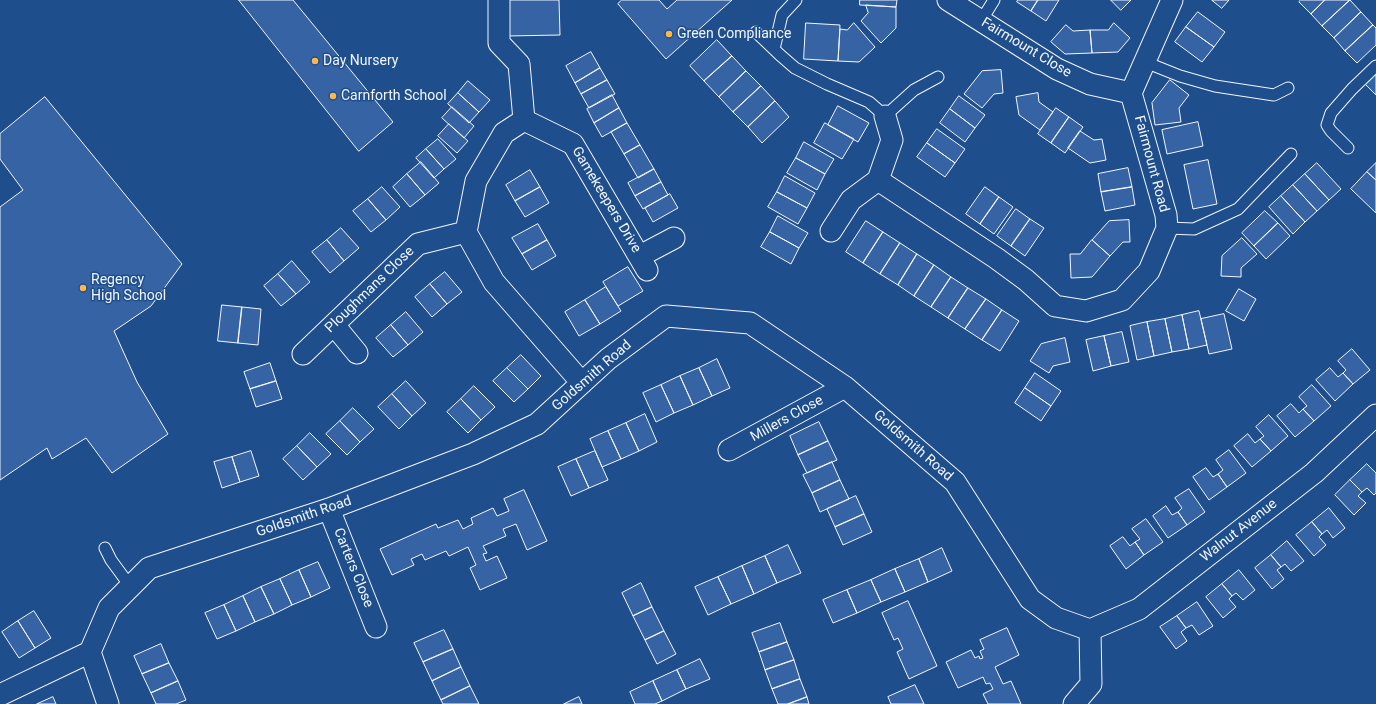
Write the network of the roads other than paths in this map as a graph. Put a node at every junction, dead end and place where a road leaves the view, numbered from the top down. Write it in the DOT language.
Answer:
graph roads {
  1 [pos="498,0"];
  2 [pos="796,0"];
  3 [pos="948,0"];
  4 [pos="994,0"];
  5 [pos="1172,0"];
  6 [pos="981,21"];
  7 [pos="756,32"];
  8 [pos="774,49"];
  9 [pos="1145,62"];
  10 [pos="1376,66"];
  11 [pos="938,77"];
  12 [pos="1288,88"];
  13 [pos="1132,93"];
  14 [pos="885,116"];
  15 [pos="524,120"];
  16 [pos="1348,148"];
  17 [pos="1291,154"];
  18 [pos="878,180"];
  19 [pos="1167,228"];
  20 [pos="832,231"];
  21 [pos="466,232"];
  22 [pos="674,238"];
  23 [pos="334,325"];
  24 [pos="357,353"];
  25 [pos="303,354"];
  26 [pos="582,383"];
  27 [pos="845,387"];
  28 [pos="1376,415"];
  29 [pos="729,450"];
  30 [pos="329,509"];
  31 [pos="105,548"];
  32 [pos="130,586"];
  33 [pos="376,627"];
  34 [pos="1090,630"];
  35 [pos="90,652"];
  36 [pos="0,695"];
  37 [pos="108,704"];
  38 [pos="1074,704"];
  1 -- 15 [label="street"];
  2 -- 8 [label="lane"];
  3 -- 6 [label="street, Fairmount Close"];
  4 -- 6 [label="lane"];
  5 -- 9 [label="street"];
  6 -- 13 [label="street, Fairmount Close"];
  7 -- 8 [label="lane"];
  8 -- 14 [label="lane"];
  9 -- 12 [label="lane"];
  9 -- 13 [label="street"];
  10 -- 16 [label="lane"];
  11 -- 14 [label="lane"];
  13 -- 19 [label="street, Fairmount Road"];
  14 -- 18 [label="street"];
  15 -- 21 [label="street"];
  15 -- 22 [label="street, Gamekeepers Drive"];
  17 -- 19 [label="lane"];
  18 -- 19 [label="street, Fairmount Road"];
  18 -- 20 [label="street"];
  21 -- 23 [label="street, Ploughmans Close"];
  21 -- 26 [label="street"];
  23 -- 24 [label="street"];
  23 -- 25 [label="street, Ploughmans Close"];
  26 -- 27 [label="street, Goldsmith Road"];
  26 -- 30 [label="street, Goldsmith Road"];
  27 -- 29 [label="street, Millers Close"];
  27 -- 34 [label="street, Goldsmith Road"];
  28 -- 34 [label="street, Walnut Avenue"];
  30 -- 32 [label="street, Goldsmith Road"];
  30 -- 33 [label="street, Carters Close"];
  31 -- 32 [label="lane"];
  32 -- 35 [label="street, Goldsmith Road"];
  34 -- 38 [label="street"];
  35 -- 36 [label="street"];
  35 -- 37 [label="street"];
}
